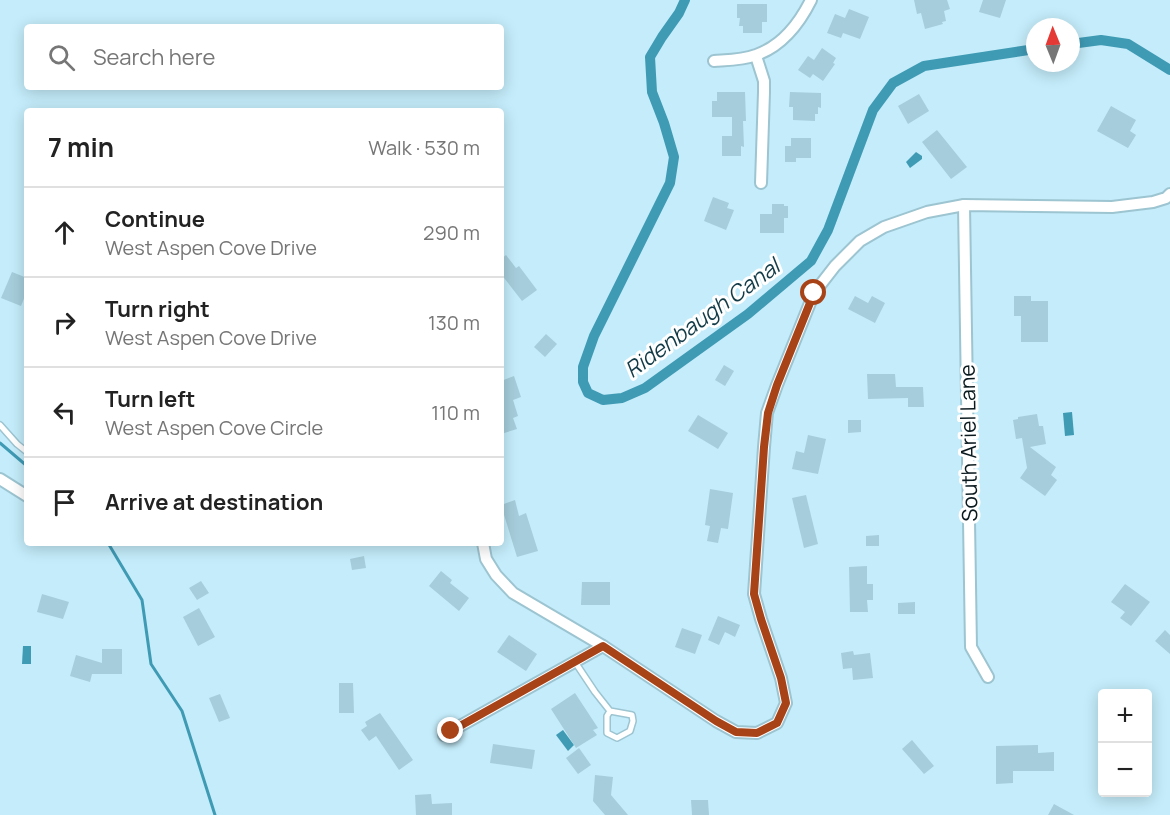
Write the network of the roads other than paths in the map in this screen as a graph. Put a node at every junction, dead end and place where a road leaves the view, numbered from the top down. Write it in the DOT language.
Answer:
graph roads {
  1 [pos="811,0"];
  2 [pos="756,56"];
  3 [pos="714,61"];
  4 [pos="761,183"];
  5 [pos="1170,194"];
  6 [pos="964,205"];
  7 [pos="0,425"];
  8 [pos="24,450"];
  9 [pos="0,479"];
  10 [pos="24,494"];
  11 [pos="484,546"];
  12 [pos="603,646"];
  13 [pos="575,662"];
  14 [pos="988,677"];
  15 [pos="610,711"];
  16 [pos="444,735"];
  1 -- 2 [label="street"];
  2 -- 3 [label="street"];
  2 -- 4 [label="street"];
  5 -- 6 [label="street"];
  6 -- 12 [label="street"];
  6 -- 14 [label="street, South Ariel Lane"];
  7 -- 8 [label="lane"];
  9 -- 10 [label="street"];
  11 -- 12 [label="street"];
  12 -- 13 [label="street"];
  13 -- 15 [label="lane"];
  13 -- 16 [label="street"];
  15 -- 15 [label="lane"];
}
